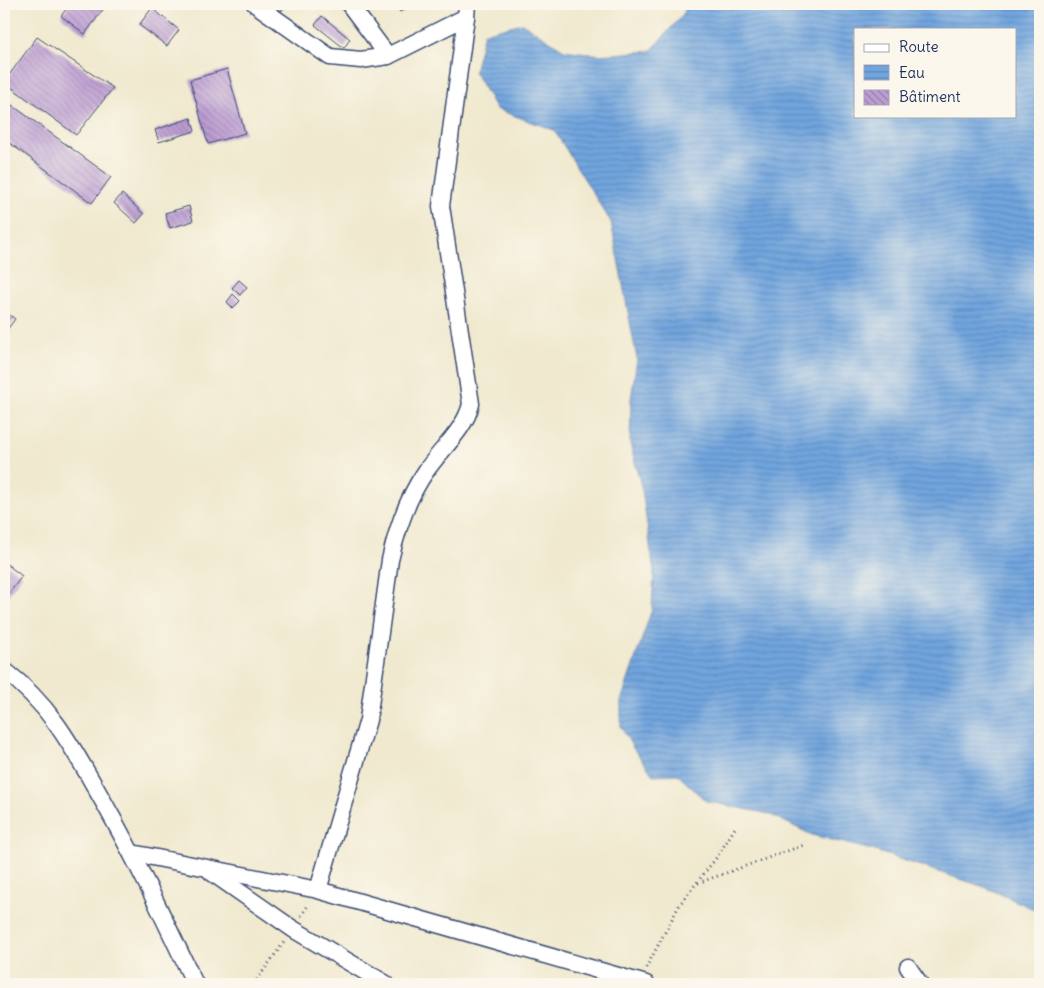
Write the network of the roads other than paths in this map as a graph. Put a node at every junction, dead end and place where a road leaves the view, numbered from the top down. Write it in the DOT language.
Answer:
graph roads {
  1 [pos="255,4"];
  2 [pos="349,4"];
  3 [pos="467,10"];
  4 [pos="388,56"];
  5 [pos="4,670"];
  6 [pos="132,853"];
  7 [pos="205,868"];
  8 [pos="318,890"];
  9 [pos="908,967"];
  10 [pos="378,982"];
  11 [pos="642,983"];
  12 [pos="195,984"];
  13 [pos="920,984"];
  1 -- 4 [label="street"];
  2 -- 4 [label="street"];
  3 -- 4 [label="street"];
  3 -- 8 [label="street"];
  5 -- 6 [label="street"];
  6 -- 7 [label="street"];
  6 -- 12 [label="street"];
  7 -- 8 [label="street"];
  7 -- 10 [label="street"];
  8 -- 11 [label="street"];
  9 -- 13 [label="street"];
}
